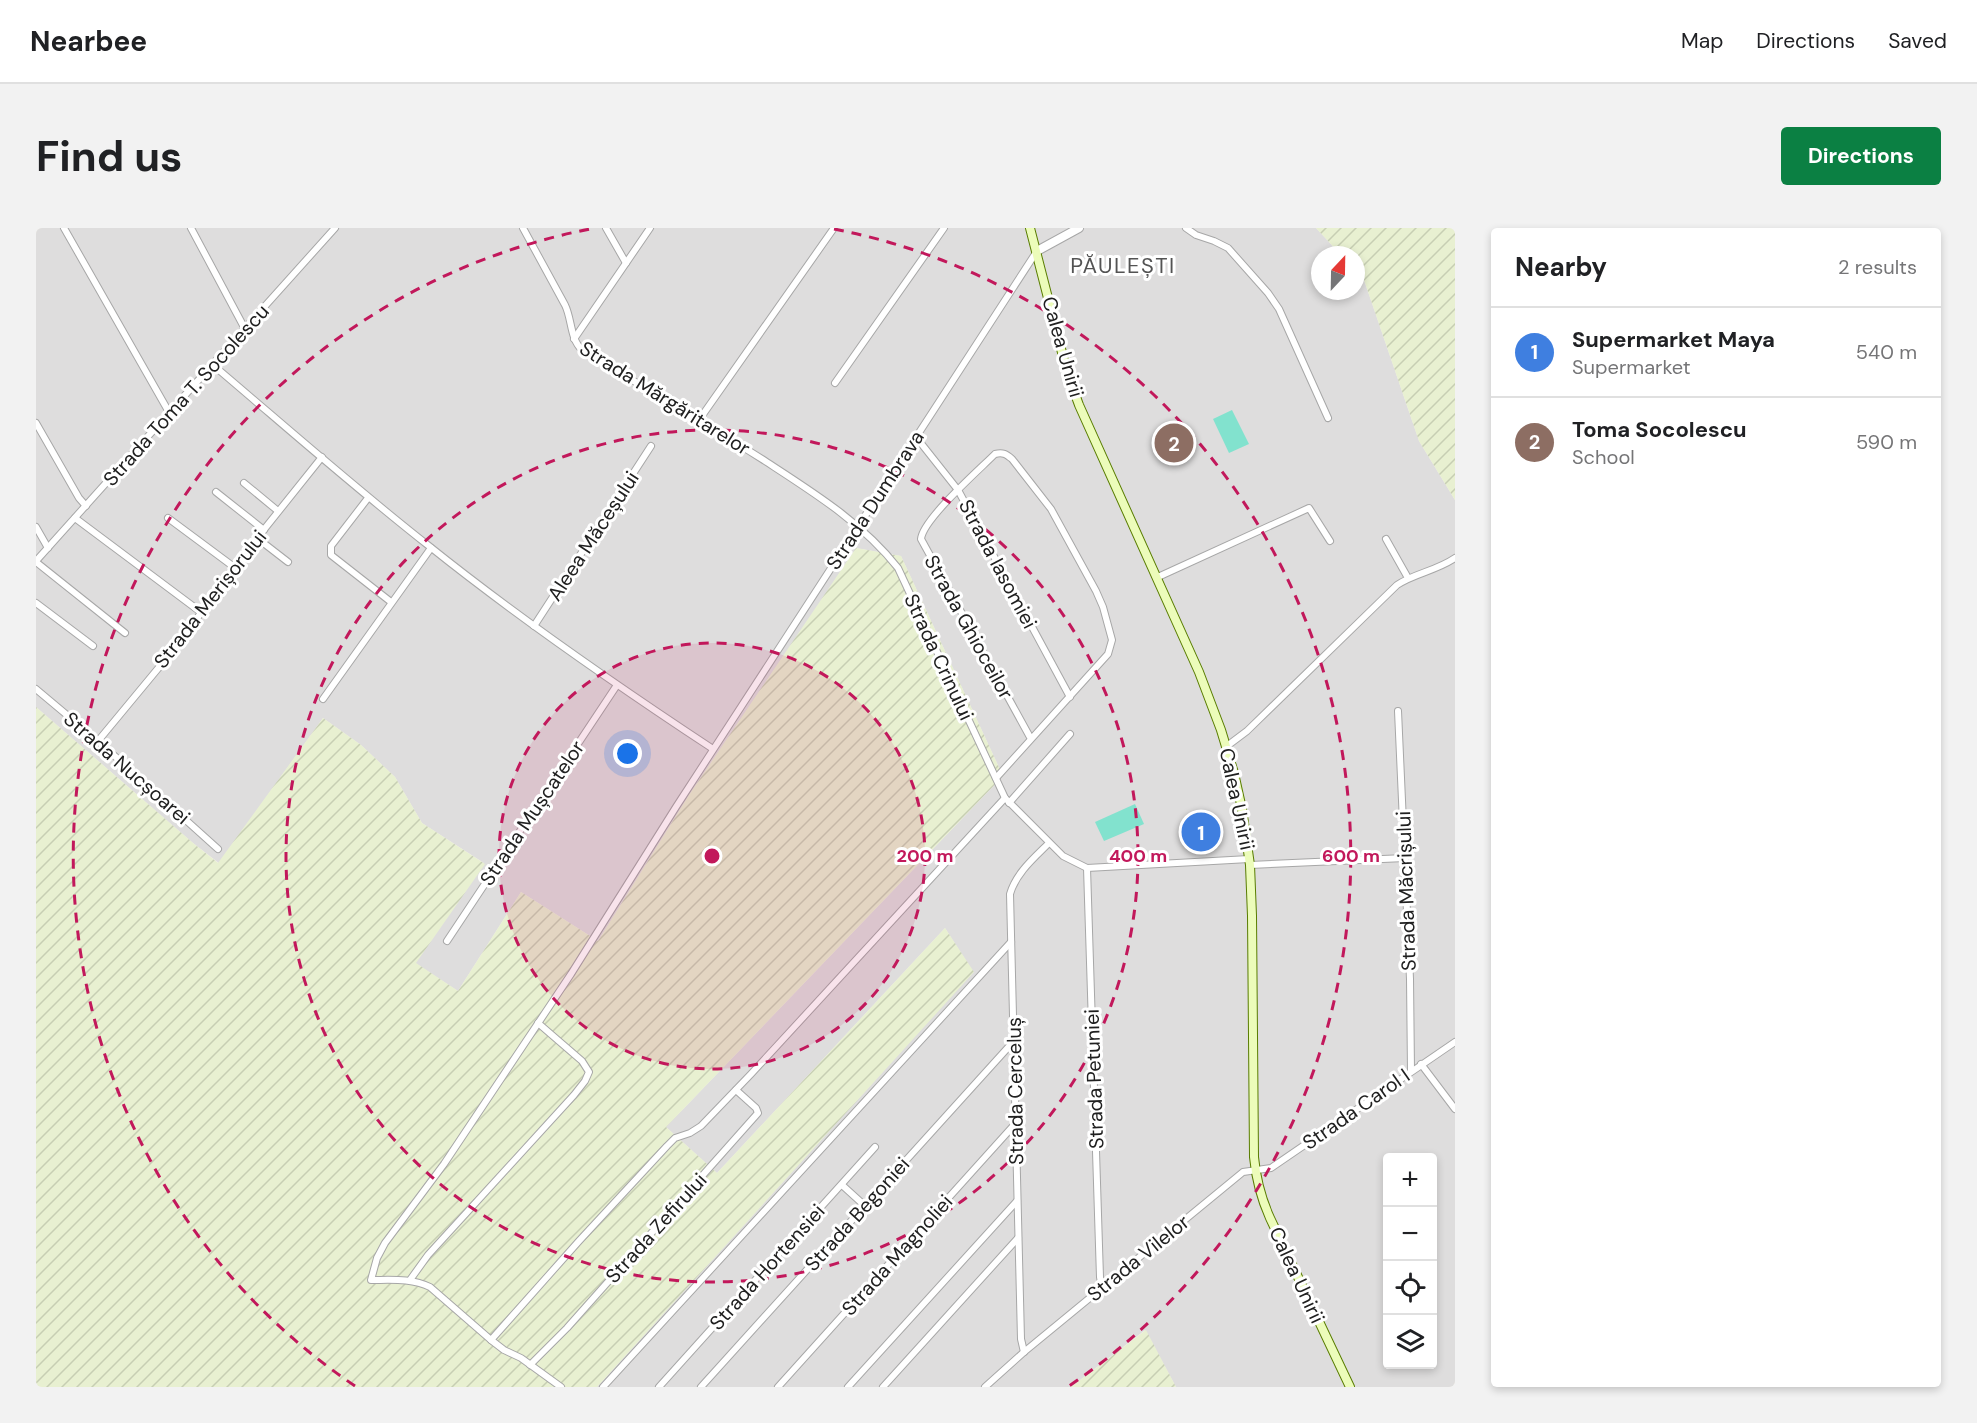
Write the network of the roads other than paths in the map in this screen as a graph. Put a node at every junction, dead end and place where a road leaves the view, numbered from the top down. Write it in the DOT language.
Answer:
graph roads {
  1 [pos="64,228"];
  2 [pos="191,228"];
  3 [pos="335,228"];
  4 [pos="523,228"];
  5 [pos="606,228"];
  6 [pos="650,228"];
  7 [pos="834,228"];
  8 [pos="944,228"];
  9 [pos="1030,228"];
  10 [pos="1078,228"];
  11 [pos="1186,228"];
  12 [pos="1037,251"];
  13 [pos="626,263"];
  14 [pos="245,329"];
  15 [pos="574,339"];
  16 [pos="213,366"];
  17 [pos="835,383"];
  18 [pos="170,414"];
  19 [pos="1328,418"];
  20 [pos="699,420"];
  21 [pos="36,423"];
  22 [pos="916,437"];
  23 [pos="651,447"];
  24 [pos="322,457"];
  25 [pos="244,483"];
  26 [pos="958,490"];
  27 [pos="216,492"];
  28 [pos="368,498"];
  29 [pos="86,506"];
  30 [pos="278,511"];
  31 [pos="75,518"];
  32 [pos="168,518"];
  33 [pos="858,526"];
  34 [pos="36,527"];
  35 [pos="264,530"];
  36 [pos="257,538"];
  37 [pos="1386,539"];
  38 [pos="1330,541"];
  39 [pos="48,548"];
  40 [pos="431,548"];
  41 [pos="1455,558"];
  42 [pos="36,561"];
  43 [pos="288,562"];
  44 [pos="234,567"];
  45 [pos="1158,577"];
  46 [pos="1408,578"];
  47 [pos="36,603"];
  48 [pos="391,603"];
  49 [pos="202,614"];
  50 [pos="534,626"];
  51 [pos="124,633"];
  52 [pos="93,646"];
  53 [pos="617,685"];
  54 [pos="36,689"];
  55 [pos="1070,697"];
  56 [pos="323,699"];
  57 [pos="1398,711"];
  58 [pos="1070,734"];
  59 [pos="1031,739"];
  60 [pos="98,741"];
  61 [pos="1227,746"];
  62 [pos="713,749"];
  63 [pos="996,778"];
  64 [pos="1007,801"];
  65 [pos="1049,843"];
  66 [pos="218,849"];
  67 [pos="1405,858"];
  68 [pos="1250,862"];
  69 [pos="1087,868"];
  70 [pos="447,941"];
  71 [pos="1011,942"];
  72 [pos="538,1023"];
  73 [pos="1013,1042"];
  74 [pos="1455,1042"];
  75 [pos="1421,1064"];
  76 [pos="1411,1071"];
  77 [pos="735,1090"];
  78 [pos="1455,1109"];
  79 [pos="1016,1123"];
  80 [pos="874,1147"];
  81 [pos="1255,1170"];
  82 [pos="842,1185"];
  83 [pos="1018,1200"];
  84 [pos="864,1205"];
  85 [pos="1019,1238"];
  86 [pos="410,1280"];
  87 [pos="1102,1289"];
  88 [pos="491,1340"];
  89 [pos="1024,1352"];
  90 [pos="530,1365"];
  91 [pos="561,1387"];
  92 [pos="603,1387"];
  93 [pos="659,1387"];
  94 [pos="701,1387"];
  95 [pos="778,1387"];
  96 [pos="848,1387"];
  97 [pos="883,1387"];
  98 [pos="985,1387"];
  99 [pos="1350,1387"];
  1 -- 18 [label="street"];
  2 -- 14 [label="street"];
  3 -- 14 [label="street, Strada Toma T. Socolescu"];
  4 -- 15 [label="street, Strada Mărgăritarelor"];
  5 -- 13 [label="street"];
  6 -- 13 [label="street"];
  7 -- 20 [label="street"];
  8 -- 17 [label="street"];
  9 -- 12 [label="main road, Calea Unirii"];
  10 -- 12 [label="street"];
  11 -- 19 [label="street"];
  12 -- 22 [label="street, Strada Dumbrava"];
  12 -- 45 [label="main road, Calea Unirii"];
  13 -- 15 [label="street"];
  14 -- 16 [label="street, Strada Toma T. Socolescu"];
  15 -- 20 [label="street, Strada Mărgăritarelor"];
  16 -- 18 [label="street, Strada Toma T. Socolescu"];
  16 -- 24 [label="street"];
  18 -- 29 [label="street, Strada Toma T. Socolescu"];
  20 -- 33 [label="street, Strada Mărgăritarelor"];
  21 -- 29 [label="street"];
  22 -- 26 [label="street, Strada Iasomiei"];
  22 -- 33 [label="street, Strada Dumbrava"];
  23 -- 50 [label="street, Aleea Măceșului"];
  24 -- 28 [label="street"];
  24 -- 30 [label="street, Strada Merișorului"];
  25 -- 30 [label="street"];
  26 -- 55 [label="street, Strada Iasomiei"];
  26 -- 55 [label="street"];
  26 -- 59 [label="street, Strada Ghioceilor"];
  27 -- 35 [label="street"];
  28 -- 40 [label="street"];
  28 -- 48 [label="street"];
  29 -- 31 [label="street, Strada Toma T. Socolescu"];
  30 -- 35 [label="street, Strada Merișorului"];
  31 -- 39 [label="street, Strada Toma T. Socolescu"];
  31 -- 49 [label="street"];
  32 -- 44 [label="street"];
  33 -- 62 [label="street, Strada Dumbrava"];
  33 -- 63 [label="street, Strada Crinului"];
  34 -- 39 [label="street"];
  35 -- 36 [label="street, Strada Merișorului"];
  36 -- 43 [label="street"];
  36 -- 44 [label="street, Strada Merișorului"];
  37 -- 46 [label="street"];
  38 -- 45 [label="street"];
  39 -- 42 [label="street, Strada Toma T. Socolescu"];
  40 -- 48 [label="street"];
  40 -- 50 [label="street"];
  41 -- 46 [label="street"];
  42 -- 51 [label="street"];
  44 -- 49 [label="street, Strada Merișorului"];
  45 -- 61 [label="main road, Calea Unirii"];
  46 -- 61 [label="street"];
  47 -- 52 [label="street"];
  48 -- 56 [label="street"];
  49 -- 60 [label="street, Strada Merișorului"];
  50 -- 53 [label="street"];
  53 -- 62 [label="street"];
  53 -- 70 [label="street, Strada Mușcatelor"];
  54 -- 60 [label="street, Strada Nucșoarei"];
  55 -- 59 [label="street"];
  57 -- 67 [label="street, Strada Măcrișului"];
  58 -- 64 [label="street"];
  59 -- 63 [label="street"];
  60 -- 66 [label="street, Strada Nucșoarei"];
  61 -- 68 [label="main road, Calea Unirii"];
  62 -- 72 [label="street, Strada Dumbrava"];
  63 -- 64 [label="street, Strada Crinului"];
  64 -- 65 [label="street"];
  64 -- 77 [label="street"];
  65 -- 69 [label="street"];
  65 -- 71 [label="street, Strada Cerceluș"];
  67 -- 68 [label="street"];
  67 -- 76 [label="street, Strada Măcrișului"];
  68 -- 69 [label="street"];
  68 -- 81 [label="main road, Calea Unirii"];
  69 -- 87 [label="street, Strada Petuniei"];
  71 -- 73 [label="street, Strada Cerceluș"];
  71 -- 92 [label="street"];
  72 -- 86 [label="street"];
  72 -- 86 [label="street, Strada Dumbrava"];
  73 -- 79 [label="street, Strada Cerceluș"];
  73 -- 84 [label="street, Strada Begoniei"];
  74 -- 75 [label="street, Strada Carol I"];
  75 -- 76 [label="street, Strada Carol I"];
  75 -- 78 [label="street"];
  76 -- 81 [label="street, Strada Carol I"];
  77 -- 88 [label="street"];
  77 -- 90 [label="street, Strada Zefirului"];
  79 -- 83 [label="street, Strada Cerceluș"];
  79 -- 95 [label="street, Strada Magnoliei"];
  80 -- 82 [label="street, Strada Hortensiei"];
  81 -- 87 [label="street, Strada Vilelor"];
  81 -- 99 [label="main road, Calea Unirii"];
  82 -- 84 [label="street"];
  82 -- 93 [label="street, Strada Hortensiei"];
  83 -- 85 [label="street, Strada Cerceluș"];
  83 -- 96 [label="street"];
  84 -- 94 [label="street, Strada Begoniei"];
  85 -- 89 [label="street, Strada Cerceluș"];
  85 -- 97 [label="street"];
  86 -- 88 [label="street"];
  87 -- 89 [label="street, Strada Vilelor"];
  88 -- 90 [label="street"];
  89 -- 98 [label="street, Strada Vilelor"];
  90 -- 91 [label="street"];
}
